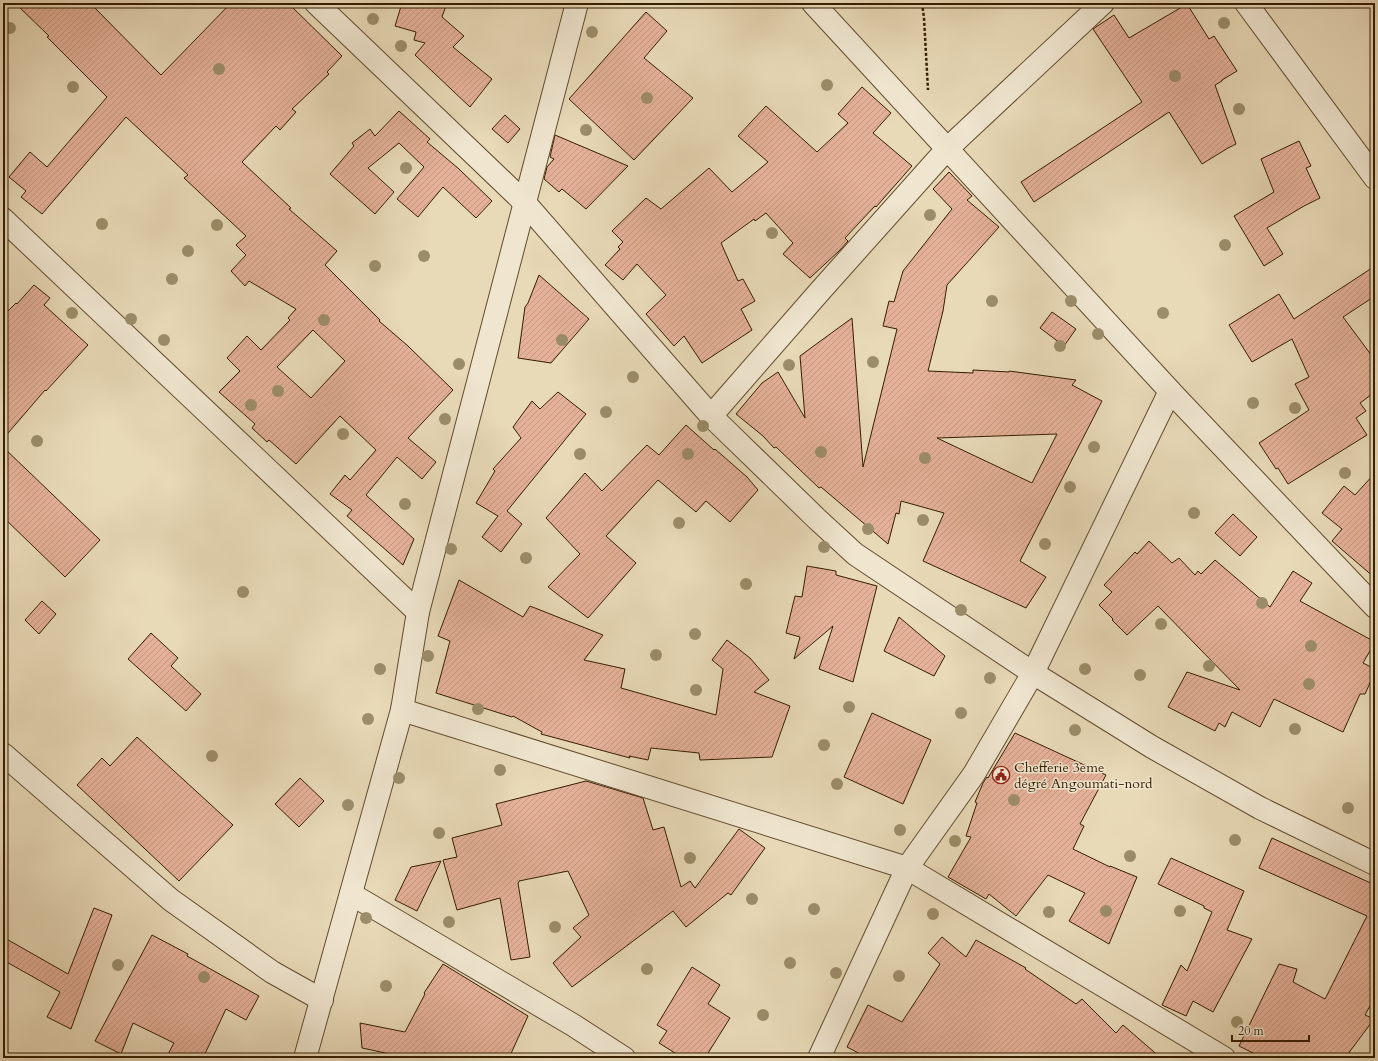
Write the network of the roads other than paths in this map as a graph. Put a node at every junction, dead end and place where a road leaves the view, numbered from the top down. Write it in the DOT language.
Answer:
graph roads {
  1 [pos="316,3"];
  2 [pos="577,3"];
  3 [pos="813,3"];
  4 [pos="1103,3"];
  5 [pos="1246,3"];
  6 [pos="947,149"];
  7 [pos="1375,178"];
  8 [pos="525,203"];
  9 [pos="3,219"];
  10 [pos="1170,391"];
  11 [pos="711,416"];
  12 [pos="1375,607"];
  13 [pos="418,612"];
  14 [pos="1033,673"];
  15 [pos="402,710"];
  16 [pos="3,754"];
  17 [pos="1375,864"];
  18 [pos="907,868"];
  19 [pos="352,894"];
  20 [pos="322,1000"];
  21 [pos="305,1058"];
  22 [pos="624,1058"];
  23 [pos="819,1058"];
  24 [pos="1224,1058"];
  1 -- 8 [label="street"];
  2 -- 8 [label="street"];
  3 -- 6 [label="street"];
  4 -- 6 [label="street"];
  5 -- 7 [label="street"];
  6 -- 10 [label="street"];
  6 -- 11 [label="street"];
  8 -- 11 [label="street"];
  8 -- 13 [label="street"];
  9 -- 13 [label="street"];
  10 -- 12 [label="street"];
  10 -- 14 [label="street"];
  11 -- 14 [label="street"];
  13 -- 15 [label="street"];
  14 -- 17 [label="street"];
  14 -- 18 [label="street"];
  15 -- 18 [label="street"];
  15 -- 19 [label="street"];
  16 -- 20 [label="street"];
  18 -- 23 [label="street"];
  18 -- 24 [label="street"];
  19 -- 20 [label="street"];
  19 -- 22 [label="street"];
  20 -- 21 [label="street"];
}
